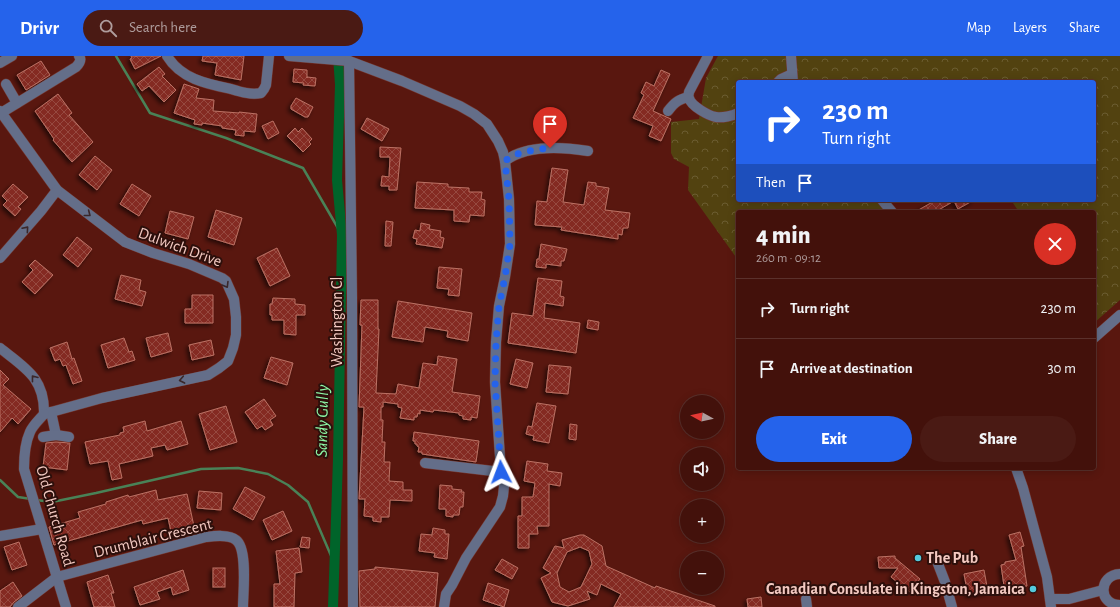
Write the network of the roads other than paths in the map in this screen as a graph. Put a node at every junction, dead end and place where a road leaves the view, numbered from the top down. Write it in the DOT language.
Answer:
graph roads {
  1 [pos="12,56"];
  2 [pos="80,56"];
  3 [pos="167,56"];
  4 [pos="269,56"];
  5 [pos="289,56"];
  6 [pos="708,56"];
  7 [pos="791,56"];
  8 [pos="349,61"];
  9 [pos="0,63"];
  10 [pos="793,78"];
  11 [pos="780,80"];
  12 [pos="6,84"];
  13 [pos="688,97"];
  14 [pos="17,103"];
  15 [pos="668,110"];
  16 [pos="1,112"];
  17 [pos="736,113"];
  18 [pos="588,151"];
  19 [pos="505,161"];
  20 [pos="57,190"];
  21 [pos="884,202"];
  22 [pos="890,210"];
  23 [pos="0,258"];
  24 [pos="1120,315"];
  25 [pos="1096,336"];
  26 [pos="0,348"];
  27 [pos="48,413"];
  28 [pos="56,435"];
  29 [pos="43,437"];
  30 [pos="69,437"];
  31 [pos="425,463"];
  32 [pos="1017,470"];
  33 [pos="501,472"];
  34 [pos="42,529"];
  35 [pos="0,536"];
  36 [pos="935,556"];
  37 [pos="1120,574"];
  38 [pos="57,577"];
  39 [pos="1103,590"];
  40 [pos="1051,603"];
  41 [pos="1120,605"];
  42 [pos="18,607"];
  43 [pos="66,607"];
  44 [pos="243,607"];
  45 [pos="353,607"];
  46 [pos="444,607"];
  47 [pos="952,607"];
  1 -- 9 [label="street"];
  2 -- 14 [label="street"];
  3 -- 4 [label="street"];
  5 -- 8 [label="street"];
  6 -- 13 [label="street"];
  7 -- 10 [label="street"];
  8 -- 19 [label="street"];
  8 -- 45 [label="street, Washington Cl"];
  10 -- 11 [label="street"];
  12 -- 14 [label="street"];
  13 -- 15 [label="street"];
  13 -- 17 [label="street"];
  14 -- 16 [label="street"];
  16 -- 20 [label="street, Dulwich Drive"];
  18 -- 19 [label="street"];
  19 -- 33 [label="street"];
  23 -- 20 [label="street, one-way"];
  20 -- 27 [label="street, Dulwich Drive, one-way"];
  21 -- 22 [label="street"];
  24 -- 25 [label="street"];
  27 -- 26 [label="street, one-way"];
  27 -- 28 [label="street"];
  27 -- 34 [label="street, Old Church Road"];
  28 -- 29 [label="street"];
  28 -- 30 [label="street"];
  31 -- 33 [label="street"];
  32 -- 40 [label="street"];
  33 -- 46 [label="street"];
  34 -- 35 [label="street"];
  34 -- 38 [label="street, Old Church Road"];
  36 -- 47 [label="street"];
  37 -- 39 [label="street"];
  38 -- 42 [label="street"];
  38 -- 43 [label="street, Old Church Road"];
  38 -- 44 [label="street, Drumblair Crescent"];
  39 -- 40 [label="street"];
  39 -- 41 [label="street"];
}
